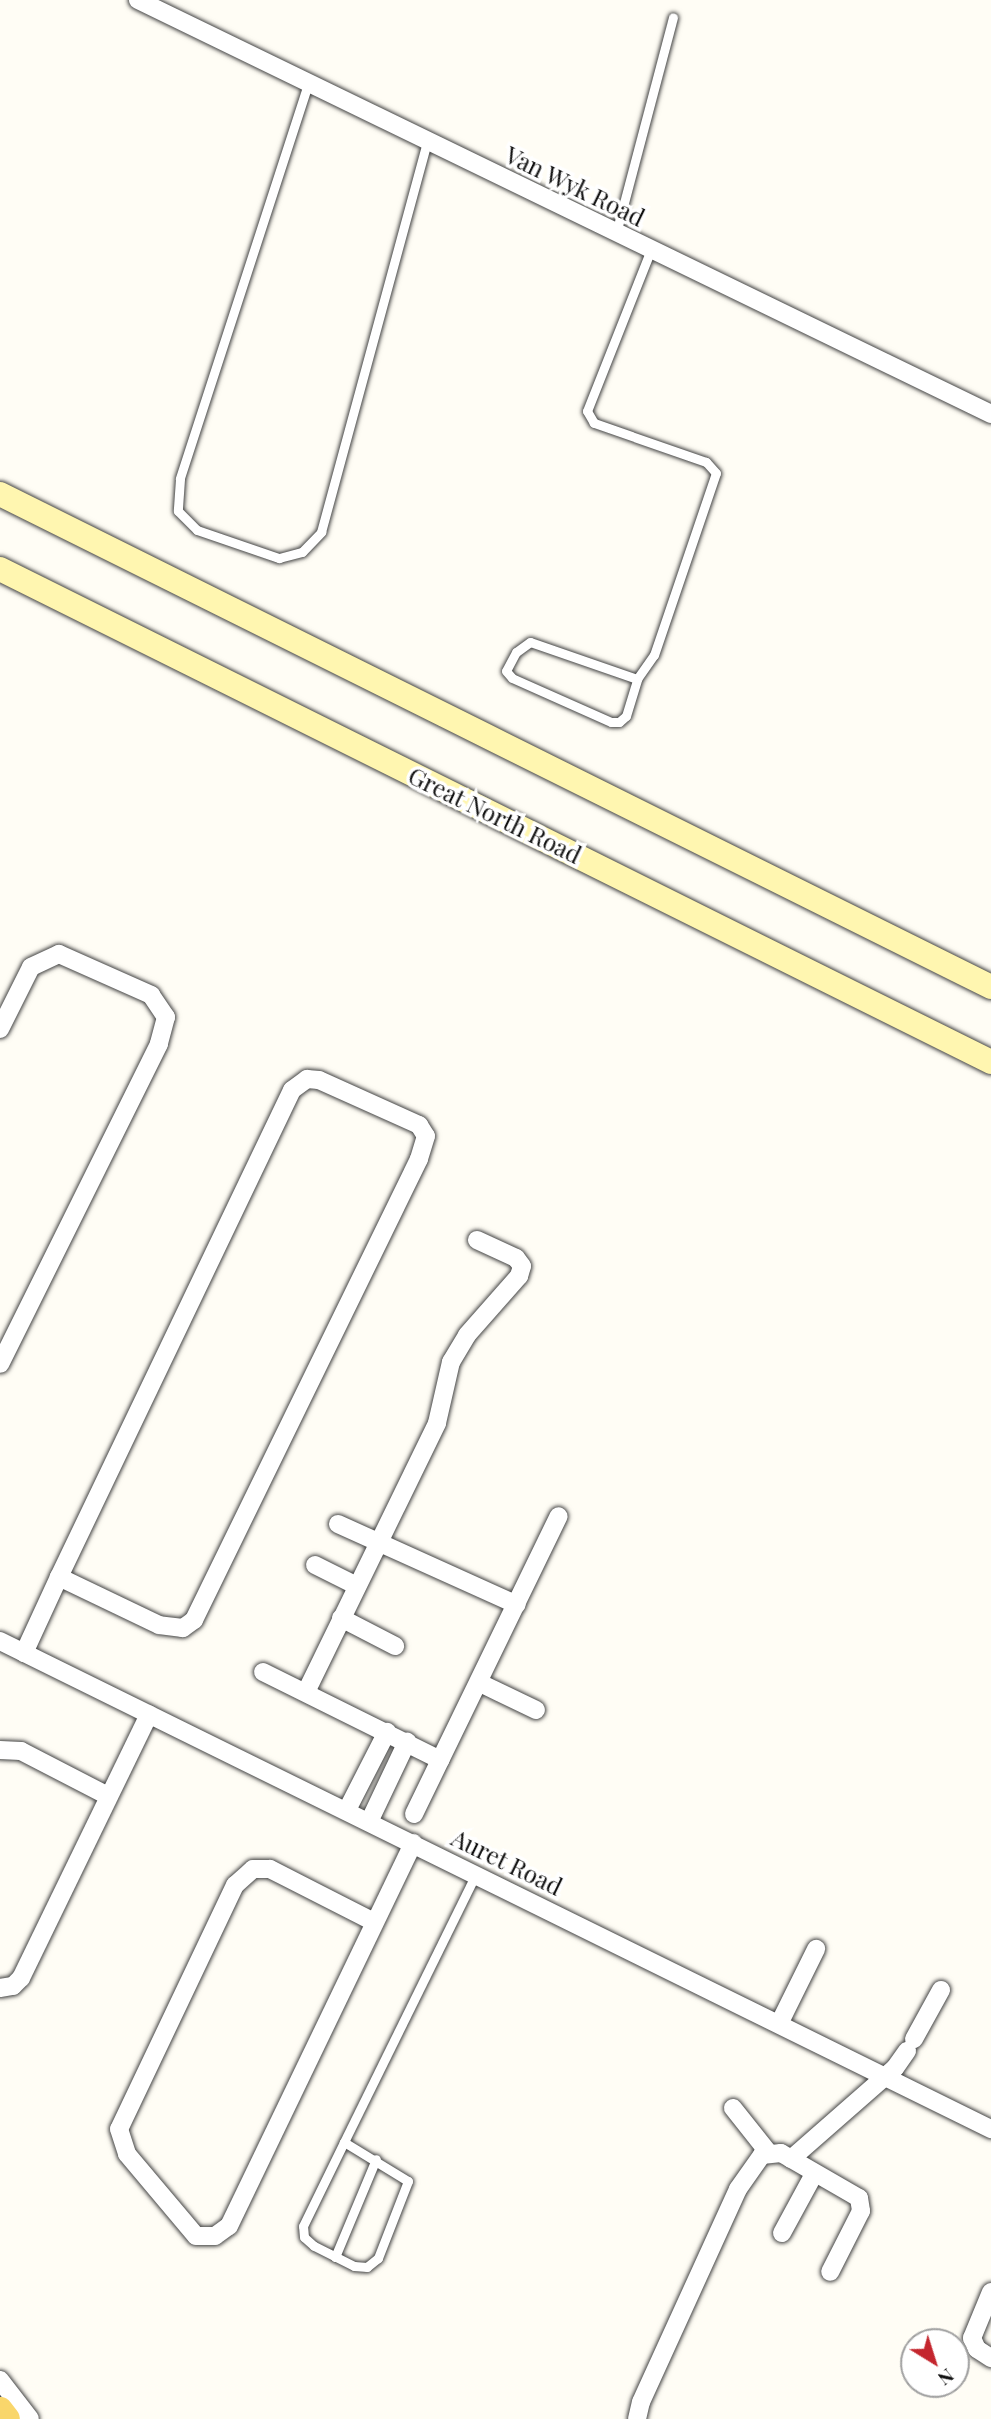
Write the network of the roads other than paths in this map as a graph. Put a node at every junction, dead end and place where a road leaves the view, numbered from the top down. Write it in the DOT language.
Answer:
graph roads {
  1 [pos="138,0"];
  2 [pos="673,17"];
  3 [pos="308,84"];
  4 [pos="427,141"];
  5 [pos="616,233"];
  6 [pos="650,249"];
  7 [pos="991,414"];
  8 [pos="0,494"];
  9 [pos="0,569"];
  10 [pos="637,679"];
  11 [pos="991,987"];
  12 [pos="0,1029"];
  13 [pos="991,1062"];
  14 [pos="477,1240"];
  15 [pos="0,1364"];
  16 [pos="559,1517"];
  17 [pos="338,1524"];
  18 [pos="377,1544"];
  19 [pos="315,1565"];
  20 [pos="59,1577"];
  21 [pos="357,1586"];
  22 [pos="517,1605"];
  23 [pos="341,1618"];
  24 [pos="0,1642"];
  25 [pos="395,1646"];
  26 [pos="24,1653"];
  27 [pos="263,1672"];
  28 [pos="480,1683"];
  29 [pos="306,1692"];
  30 [pos="536,1710"];
  31 [pos="149,1714"];
  32 [pos="387,1732"];
  33 [pos="407,1742"];
  34 [pos="0,1750"];
  35 [pos="440,1760"];
  36 [pos="108,1796"];
  37 [pos="348,1810"];
  38 [pos="414,1814"];
  39 [pos="369,1822"];
  40 [pos="413,1843"];
  41 [pos="476,1874"];
  42 [pos="374,1922"];
  43 [pos="816,1949"];
  44 [pos="0,1988"];
  45 [pos="941,1990"];
  46 [pos="779,2024"];
  47 [pos="885,2076"];
  48 [pos="733,2108"];
  49 [pos="991,2129"];
  50 [pos="344,2142"];
  51 [pos="768,2152"];
  52 [pos="376,2159"];
  53 [pos="791,2159"];
  54 [pos="814,2174"];
  55 [pos="782,2233"];
  56 [pos="335,2257"];
  57 [pos="830,2273"];
  58 [pos="991,2292"];
  59 [pos="991,2358"];
  60 [pos="0,2381"];
  61 [pos="0,2410"];
  62 [pos="7,2419"];
  63 [pos="30,2419"];
  64 [pos="638,2419"];
  1 -- 3 [label="street, Van Wyk Road"];
  2 -- 5 [label="lane"];
  3 -- 4 [label="street, Van Wyk Road"];
  3 -- 4 [label="lane"];
  4 -- 5 [label="street, Van Wyk Road"];
  5 -- 6 [label="street, Van Wyk Road"];
  6 -- 7 [label="street, Van Wyk Road"];
  6 -- 10 [label="lane"];
  8 -- 11 [label="main road"];
  9 -- 13 [label="main road, Great North Road"];
  10 -- 10 [label="lane"];
  12 -- 15 [label="street"];
  14 -- 18 [label="street"];
  16 -- 22 [label="street"];
  17 -- 18 [label="street"];
  18 -- 21 [label="street"];
  18 -- 22 [label="street"];
  19 -- 21 [label="street"];
  20 -- 20 [label="street"];
  20 -- 26 [label="street"];
  21 -- 23 [label="street"];
  22 -- 28 [label="street"];
  23 -- 25 [label="street"];
  23 -- 29 [label="street"];
  24 -- 26 [label="street, Auret Road"];
  26 -- 31 [label="street, Auret Road"];
  27 -- 29 [label="street"];
  28 -- 30 [label="street"];
  28 -- 35 [label="street"];
  29 -- 32 [label="street"];
  31 -- 36 [label="street"];
  31 -- 37 [label="street, Auret Road"];
  32 -- 33 [label="street"];
  32 -- 37 [label="street"];
  33 -- 35 [label="street"];
  33 -- 39 [label="street"];
  34 -- 36 [label="street"];
  35 -- 38 [label="street"];
  36 -- 44 [label="street"];
  37 -- 39 [label="street, Auret Road"];
  39 -- 40 [label="street, Auret Road"];
  40 -- 41 [label="street, Auret Road"];
  40 -- 42 [label="street"];
  41 -- 46 [label="street, Auret Road"];
  41 -- 50 [label="lane"];
  42 -- 42 [label="street"];
  43 -- 46 [label="street"];
  45 -- 47 [label="street"];
  46 -- 47 [label="street, Auret Road"];
  47 -- 49 [label="street, Auret Road"];
  47 -- 53 [label="street"];
  48 -- 51 [label="street"];
  50 -- 52 [label="lane"];
  50 -- 56 [label="lane"];
  51 -- 53 [label="street"];
  51 -- 64 [label="street"];
  52 -- 56 [label="lane"];
  52 -- 56 [label="lane"];
  53 -- 54 [label="street"];
  54 -- 55 [label="street"];
  54 -- 57 [label="street"];
  58 -- 59 [label="street"];
  60 -- 63 [label="street"];
  61 -- 62 [label="main road"];
}
